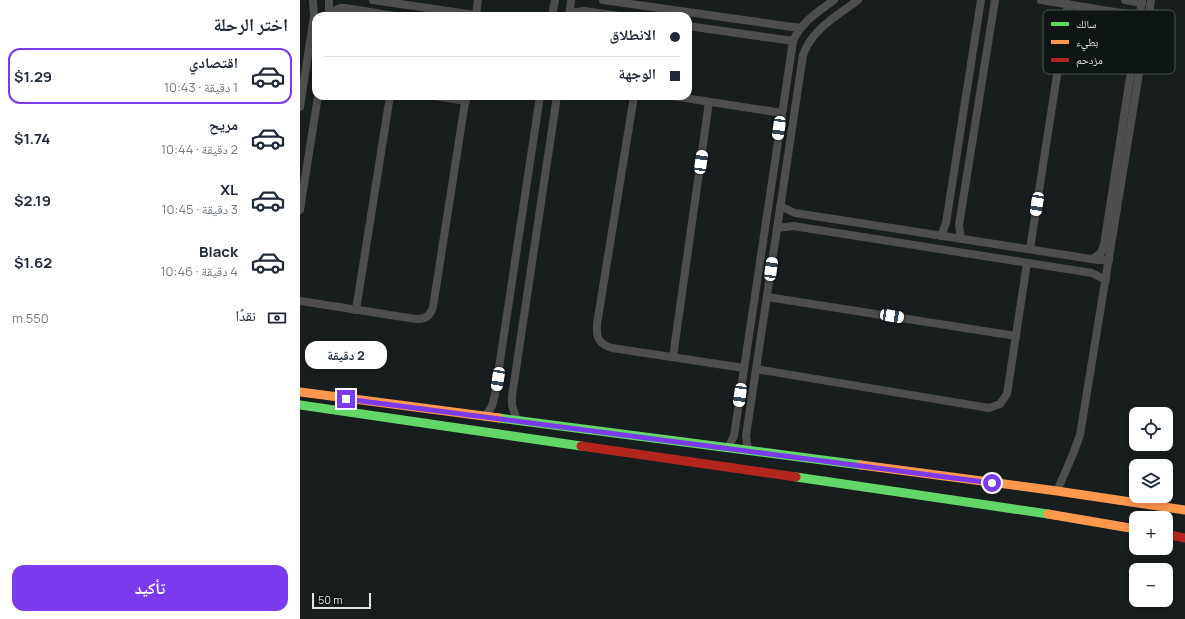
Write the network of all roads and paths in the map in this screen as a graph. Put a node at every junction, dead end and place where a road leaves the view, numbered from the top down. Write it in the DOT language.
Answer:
graph roads {
  1 [pos="313,0"];
  2 [pos="329,0"];
  3 [pos="373,0"];
  4 [pos="478,0"];
  5 [pos="555,0"];
  6 [pos="571,0"];
  7 [pos="603,0"];
  8 [pos="834,0"];
  9 [pos="858,0"];
  10 [pos="1041,0"];
  11 [pos="1125,0"];
  12 [pos="1151,0"];
  13 [pos="1142,1"];
  14 [pos="981,2"];
  15 [pos="647,3"];
  16 [pos="994,3"];
  17 [pos="1068,4"];
  18 [pos="1067,10"];
  19 [pos="1104,10"];
  20 [pos="1149,10"];
  21 [pos="314,12"];
  22 [pos="330,12"];
  23 [pos="333,12"];
  24 [pos="370,12"];
  25 [pos="452,12"];
  26 [pos="479,12"];
  27 [pos="553,12"];
  28 [pos="569,12"];
  29 [pos="574,12"];
  30 [pos="593,12"];
  31 [pos="692,27"];
  32 [pos="800,28"];
  33 [pos="312,29"];
  34 [pos="792,41"];
  35 [pos="1057,74"];
  36 [pos="1130,74"];
  37 [pos="1139,74"];
  38 [pos="692,99"];
  39 [pos="317,100"];
  40 [pos="389,100"];
  41 [pos="466,100"];
  42 [pos="539,100"];
  43 [pos="556,100"];
  44 [pos="633,100"];
  45 [pos="709,102"];
  46 [pos="1125,106"];
  47 [pos="300,107"];
  48 [pos="1134,108"];
  49 [pos="782,113"];
  50 [pos="780,206"];
  51 [pos="300,210"];
  52 [pos="777,228"];
  53 [pos="941,236"];
  54 [pos="961,239"];
  55 [pos="1030,250"];
  56 [pos="1092,259"];
  57 [pos="1109,260"];
  58 [pos="1026,262"];
  59 [pos="1106,280"];
  60 [pos="767,297"];
  61 [pos="300,301"];
  62 [pos="356,310"];
  63 [pos="1016,336"];
  64 [pos="672,357"];
  65 [pos="744,368"];
  66 [pos="756,369"];
  67 [pos="300,392"];
  68 [pos="300,405"];
  69 [pos="485,417"];
  70 [pos="517,422"];
  71 [pos="728,448"];
  72 [pos="748,451"];
  73 [pos="1057,491"];
  74 [pos="1185,510"];
  75 [pos="1129,528"];
  76 [pos="1173,535"];
  77 [pos="1185,538"];
  1 -- 21 [label="street"];
  2 -- 22 [label="street"];
  3 -- 25 [label="street"];
  4 -- 26 [label="street"];
  5 -- 27 [label="street"];
  6 -- 28 [label="street"];
  7 -- 15 [label="street"];
  8 -- 32 [label="street"];
  9 -- 50 [label="street"];
  10 -- 17 [label="street"];
  11 -- 13 [label="street"];
  12 -- 20 [label="street"];
  14 -- 16 [label="street"];
  14 -- 53 [label="street"];
  15 -- 32 [label="street"];
  16 -- 54 [label="street"];
  17 -- 18 [label="street"];
  17 -- 19 [label="street"];
  23 -- 24 [label="street"];
  29 -- 30 [label="street"];
  31 -- 34 [label="street"];
  32 -- 34 [label="street"];
  33 -- 47 [label="street"];
  34 -- 49 [label="street"];
  35 -- 55 [label="street"];
  36 -- 46 [label="street"];
  37 -- 48 [label="street"];
  38 -- 45 [label="street"];
  39 -- 51 [label="street"];
  40 -- 62 [label="street"];
  41 -- 62 [label="street"];
  42 -- 69 [label="street"];
  43 -- 70 [label="street"];
  44 -- 64 [label="street"];
  45 -- 49 [label="street"];
  45 -- 64 [label="street"];
  46 -- 48 [label="street"];
  46 -- 56 [label="street"];
  48 -- 57 [label="street"];
  49 -- 65 [label="street"];
  50 -- 52 [label="street"];
  50 -- 53 [label="street"];
  52 -- 58 [label="street"];
  52 -- 60 [label="street"];
  53 -- 54 [label="street"];
  54 -- 55 [label="street"];
  55 -- 56 [label="street"];
  56 -- 57 [label="street"];
  57 -- 59 [label="street"];
  58 -- 59 [label="street"];
  58 -- 63 [label="street"];
  59 -- 73 [label="street"];
  60 -- 63 [label="street"];
  60 -- 66 [label="street"];
  61 -- 62 [label="street"];
  63 -- 66 [label="street"];
  64 -- 65 [label="street"];
  65 -- 71 [label="street"];
  66 -- 72 [label="street"];
  67 -- 69 [label="street"];
  68 -- 75 [label="street"];
  69 -- 70 [label="street"];
  70 -- 71 [label="street"];
  71 -- 72 [label="street"];
  72 -- 73 [label="street"];
  73 -- 74 [label="street"];
  76 -- 77 [label="street"];
}
